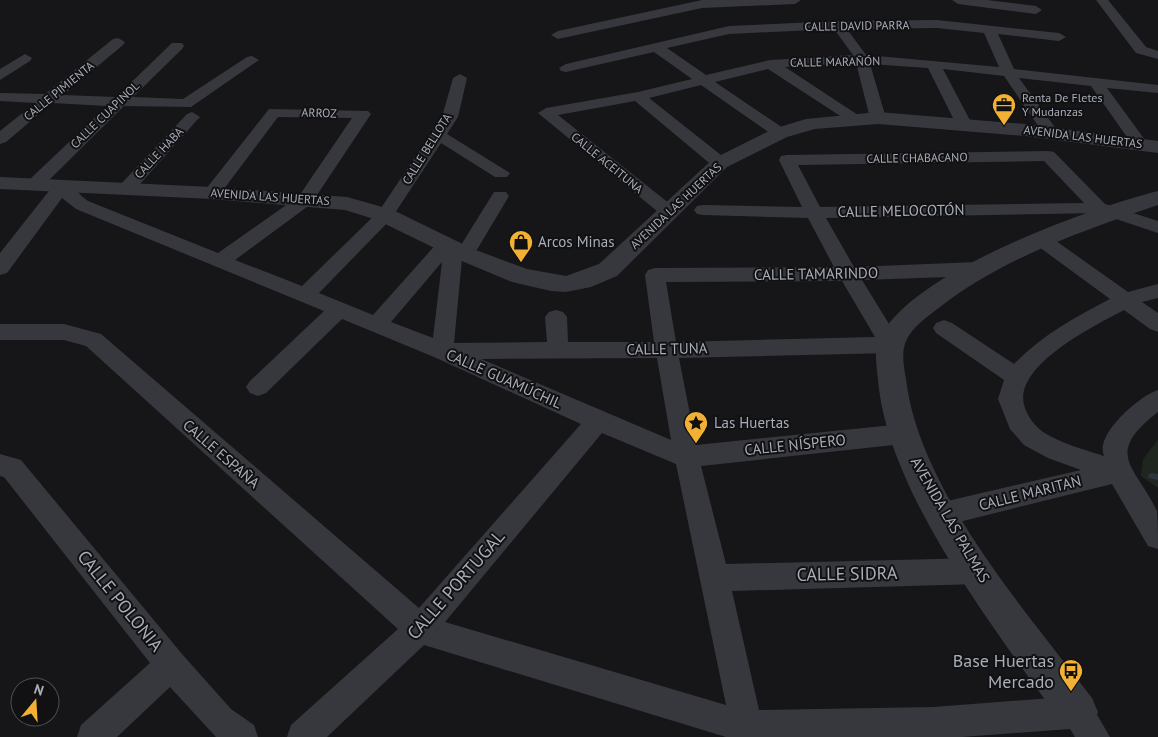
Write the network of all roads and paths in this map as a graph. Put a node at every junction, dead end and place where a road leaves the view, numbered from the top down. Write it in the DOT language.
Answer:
graph roads {
  1 [pos="794,0"];
  2 [pos="958,0"];
  3 [pos="1102,0"];
  4 [pos="702,4"];
  5 [pos="1039,12"];
  6 [pos="838,25"];
  7 [pos="729,30"];
  8 [pos="990,30"];
  9 [pos="558,35"];
  10 [pos="118,42"];
  11 [pos="177,46"];
  12 [pos="656,47"];
  13 [pos="1152,54"];
  14 [pos="25,58"];
  15 [pos="862,59"];
  16 [pos="252,60"];
  17 [pos="770,64"];
  18 [pos="933,64"];
  19 [pos="566,68"];
  20 [pos="1008,72"];
  21 [pos="0,76"];
  22 [pos="460,78"];
  23 [pos="704,79"];
  24 [pos="1098,84"];
  25 [pos="1158,89"];
  26 [pos="638,96"];
  27 [pos="0,97"];
  28 [pos="49,99"];
  29 [pos="118,102"];
  30 [pos="189,111"];
  31 [pos="546,113"];
  32 [pos="853,118"];
  33 [pos="878,118"];
  34 [pos="964,124"];
  35 [pos="780,133"];
  36 [pos="1051,133"];
  37 [pos="438,135"];
  38 [pos="0,139"];
  39 [pos="1149,145"];
  40 [pos="720,163"];
  41 [pos="501,173"];
  42 [pos="0,184"];
  43 [pos="34,185"];
  44 [pos="62,186"];
  45 [pos="126,189"];
  46 [pos="212,193"];
  47 [pos="500,196"];
  48 [pos="1158,198"];
  49 [pos="305,200"];
  50 [pos="703,210"];
  51 [pos="1106,210"];
  52 [pos="669,212"];
  53 [pos="813,213"];
  54 [pos="385,215"];
  55 [pos="1158,227"];
  56 [pos="9,240"];
  57 [pos="1042,240"];
  58 [pos="455,249"];
  59 [pos="220,260"];
  60 [pos="0,268"];
  61 [pos="977,269"];
  62 [pos="847,274"];
  63 [pos="1158,291"];
  64 [pos="305,295"];
  65 [pos="1124,300"];
  66 [pos="339,309"];
  67 [pos="556,316"];
  68 [pos="1158,324"];
  69 [pos="376,325"];
  70 [pos="944,328"];
  71 [pos="0,332"];
  72 [pos="891,344"];
  73 [pos="558,350"];
  74 [pos="666,350"];
  75 [pos="442,351"];
  76 [pos="1016,377"];
  77 [pos="258,387"];
  78 [pos="1158,399"];
  79 [pos="598,421"];
  80 [pos="903,434"];
  81 [pos="686,457"];
  82 [pos="0,465"];
  83 [pos="1118,472"];
  84 [pos="943,514"];
  85 [pos="1158,537"];
  86 [pos="978,571"];
  87 [pos="716,578"];
  88 [pos="420,629"];
  89 [pos="171,664"];
  90 [pos="1086,724"];
  91 [pos="935,730"];
  92 [pos="748,732"];
  93 [pos="93,737"];
  94 [pos="242,737"];
  95 [pos="303,737"];
  1 -- 4 [label="street"];
  2 -- 5 [label="street"];
  3 -- 13 [label="street"];
  4 -- 7 [label="street"];
  4 -- 9 [label="street"];
  5 -- 8 [label="street, CALLE DAVID PARRA"];
  6 -- 7 [label="street, CALLE DAVID PARRA"];
  6 -- 8 [label="street, CALLE DAVID PARRA"];
  6 -- 15 [label="street"];
  7 -- 12 [label="street, CALLE DAVID PARRA"];
  8 -- 20 [label="street"];
  10 -- 28 [label="street, CALLE PIMIENTA"];
  11 -- 29 [label="street, CALLE CUAPINOL"];
  12 -- 19 [label="street, CALLE DAVID PARRA"];
  12 -- 23 [label="street"];
  14 -- 21 [label="street"];
  15 -- 17 [label="street, CALLE MARAÑÓN"];
  15 -- 18 [label="street, CALLE MARAÑÓN"];
  15 -- 33 [label="street"];
  16 -- 30 [label="street, CALLE HABA"];
  17 -- 23 [label="street, CALLE MARAÑÓN"];
  17 -- 32 [label="street"];
  18 -- 20 [label="street, CALLE MARAÑÓN"];
  18 -- 34 [label="street"];
  20 -- 24 [label="street, CALLE MARAÑÓN"];
  20 -- 36 [label="street"];
  22 -- 37 [label="street, CALLE BELLOTA"];
  23 -- 26 [label="street, CALLE MARAÑÓN"];
  23 -- 35 [label="street"];
  24 -- 25 [label="street, CALLE MARAÑÓN"];
  24 -- 39 [label="street"];
  26 -- 31 [label="street, CALLE MARAÑÓN"];
  26 -- 40 [label="street"];
  27 -- 28 [label="street"];
  28 -- 29 [label="street"];
  28 -- 38 [label="street, CALLE PIMIENTA"];
  29 -- 30 [label="street"];
  29 -- 43 [label="street, CALLE CUAPINOL"];
  30 -- 45 [label="street, CALLE HABA"];
  31 -- 52 [label="street, CALLE ACEITUNA"];
  32 -- 33 [label="street, AVENIDA LAS HUERTAS"];
  32 -- 35 [label="street, AVENIDA LAS HUERTAS"];
  33 -- 34 [label="street, AVENIDA LAS HUERTAS"];
  34 -- 36 [label="street, AVENIDA LAS HUERTAS"];
  35 -- 40 [label="street, AVENIDA LAS HUERTAS"];
  36 -- 39 [label="street, AVENIDA LAS HUERTAS"];
  37 -- 41 [label="street"];
  37 -- 54 [label="street, CALLE BELLOTA"];
  40 -- 52 [label="street, AVENIDA LAS HUERTAS"];
  42 -- 43 [label="street, AVENIDA LAS HUERTAS"];
  43 -- 44 [label="street, AVENIDA LAS HUERTAS"];
  44 -- 45 [label="street, AVENIDA LAS HUERTAS"];
  44 -- 56 [label="street"];
  44 -- 59 [label="street, CALLE GUAMÚCHIL"];
  45 -- 46 [label="street, AVENIDA LAS HUERTAS"];
  46 -- 49 [label="street, AVENIDA LAS HUERTAS"];
  46 -- 49 [label="street, ARROZ"];
  47 -- 58 [label="street"];
  48 -- 51 [label="street"];
  49 -- 54 [label="street, AVENIDA LAS HUERTAS"];
  49 -- 59 [label="street"];
  50 -- 53 [label="street, CALLE MELOCOTÓN"];
  51 -- 53 [label="street, CALLE MELOCOTÓN"];
  51 -- 53 [label="street, CALLE CHABACANO"];
  51 -- 55 [label="street"];
  51 -- 57 [label="street"];
  52 -- 58 [label="street, AVENIDA LAS HUERTAS"];
  53 -- 62 [label="street"];
  54 -- 58 [label="street, AVENIDA LAS HUERTAS"];
  54 -- 64 [label="street, CALLE BELLOTA"];
  56 -- 60 [label="street"];
  57 -- 61 [label="street"];
  57 -- 65 [label="street"];
  58 -- 69 [label="street"];
  58 -- 75 [label="street"];
  59 -- 64 [label="street, CALLE GUAMÚCHIL"];
  61 -- 62 [label="street, CALLE TAMARINDO"];
  61 -- 72 [label="street"];
  62 -- 72 [label="street"];
  62 -- 74 [label="street, CALLE TAMARINDO"];
  63 -- 65 [label="street"];
  64 -- 66 [label="street, CALLE GUAMÚCHIL"];
  65 -- 68 [label="street"];
  65 -- 76 [label="street"];
  66 -- 69 [label="street, CALLE GUAMÚCHIL"];
  66 -- 77 [label="street"];
  67 -- 73 [label="street"];
  69 -- 75 [label="street, CALLE GUAMÚCHIL"];
  70 -- 76 [label="street"];
  71 -- 88 [label="street, CALLE ESPAÑA"];
  72 -- 74 [label="street, CALLE TUNA"];
  72 -- 80 [label="street, AVENIDA LAS PALMAS"];
  73 -- 74 [label="street, CALLE TUNA"];
  73 -- 75 [label="street, CALLE TUNA"];
  74 -- 81 [label="street"];
  75 -- 79 [label="street, CALLE GUAMÚCHIL"];
  76 -- 83 [label="street"];
  78 -- 83 [label="street"];
  79 -- 81 [label="street, CALLE GUAMÚCHIL"];
  79 -- 88 [label="street, CALLE PORTUGAL"];
  80 -- 81 [label="street, CALLE NÍSPERO"];
  80 -- 84 [label="street, AVENIDA LAS PALMAS"];
  81 -- 87 [label="street"];
  82 -- 89 [label="street, CALLE POLONIA"];
  83 -- 84 [label="street, CALLE MARITAN"];
  83 -- 85 [label="street"];
  84 -- 86 [label="street, AVENIDA LAS PALMAS"];
  86 -- 87 [label="street, CALLE SIDRA"];
  86 -- 90 [label="street, AVENIDA LAS PALMAS"];
  87 -- 92 [label="street"];
  88 -- 92 [label="street"];
  88 -- 95 [label="street, CALLE PORTUGAL"];
  89 -- 93 [label="street"];
  89 -- 94 [label="street, CALLE POLONIA"];
  90 -- 91 [label="street"];
  91 -- 92 [label="street"];
}
